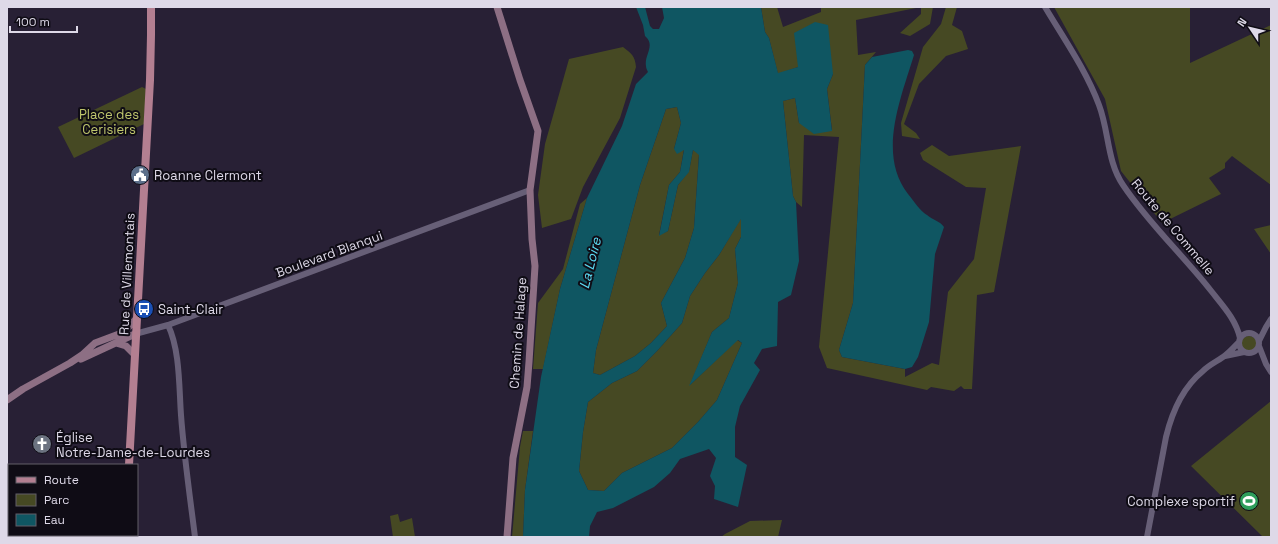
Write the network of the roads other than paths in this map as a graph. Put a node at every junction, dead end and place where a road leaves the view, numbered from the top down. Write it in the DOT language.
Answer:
graph roads {
  1 [pos="150,7"];
  2 [pos="497,7"];
  3 [pos="1045,7"];
  4 [pos="530,190"];
  5 [pos="136,319"];
  6 [pos="1271,319"];
  7 [pos="168,325"];
  8 [pos="1237,325"];
  9 [pos="1266,327"];
  10 [pos="1252,333"];
  11 [pos="119,334"];
  12 [pos="135,334"];
  13 [pos="1239,340"];
  14 [pos="116,343"];
  15 [pos="1259,344"];
  16 [pos="1244,352"];
  17 [pos="1252,353"];
  18 [pos="134,354"];
  19 [pos="1224,356"];
  20 [pos="70,363"];
  21 [pos="1266,364"];
  22 [pos="1271,372"];
  23 [pos="7,400"];
  24 [pos="129,464"];
  25 [pos="195,537"];
  26 [pos="506,537"];
  27 [pos="1146,537"];
  1 -- 5 [label="main road, Rue de Villemontais"];
  2 -- 4 [label="main road, Chemin de Halage"];
  3 -- 8 [label="street, Route de Commelle"];
  4 -- 7 [label="street, Boulevard Blanqui"];
  4 -- 26 [label="main road, Chemin de Halage"];
  5 -- 11 [label="main road"];
  5 -- 12 [label="main road, Rue de Villemontais"];
  6 -- 9 [label="street"];
  7 -- 12 [label="street, Boulevard Blanqui"];
  7 -- 25 [label="street"];
  8 -- 10 [label="street, Route de Commelle"];
  8 -- 13 [label="street, Route de Commelle"];
  9 -- 10 [label="street"];
  9 -- 15 [label="street"];
  10 -- 13 [label="street"];
  10 -- 15 [label="street"];
  11 -- 12 [label="main road"];
  11 -- 20 [label="main road"];
  12 -- 14 [label="main road"];
  12 -- 18 [label="main road, Rue de Villemontais"];
  13 -- 16 [label="street"];
  13 -- 19 [label="street"];
  14 -- 18 [label="main road"];
  14 -- 20 [label="main road"];
  15 -- 17 [label="street"];
  15 -- 21 [label="street"];
  16 -- 17 [label="street"];
  16 -- 19 [label="street"];
  17 -- 21 [label="street"];
  18 -- 24 [label="main road, Rue de Villemontais"];
  19 -- 27 [label="street"];
  20 -- 23 [label="main road"];
  21 -- 22 [label="street"];
}
